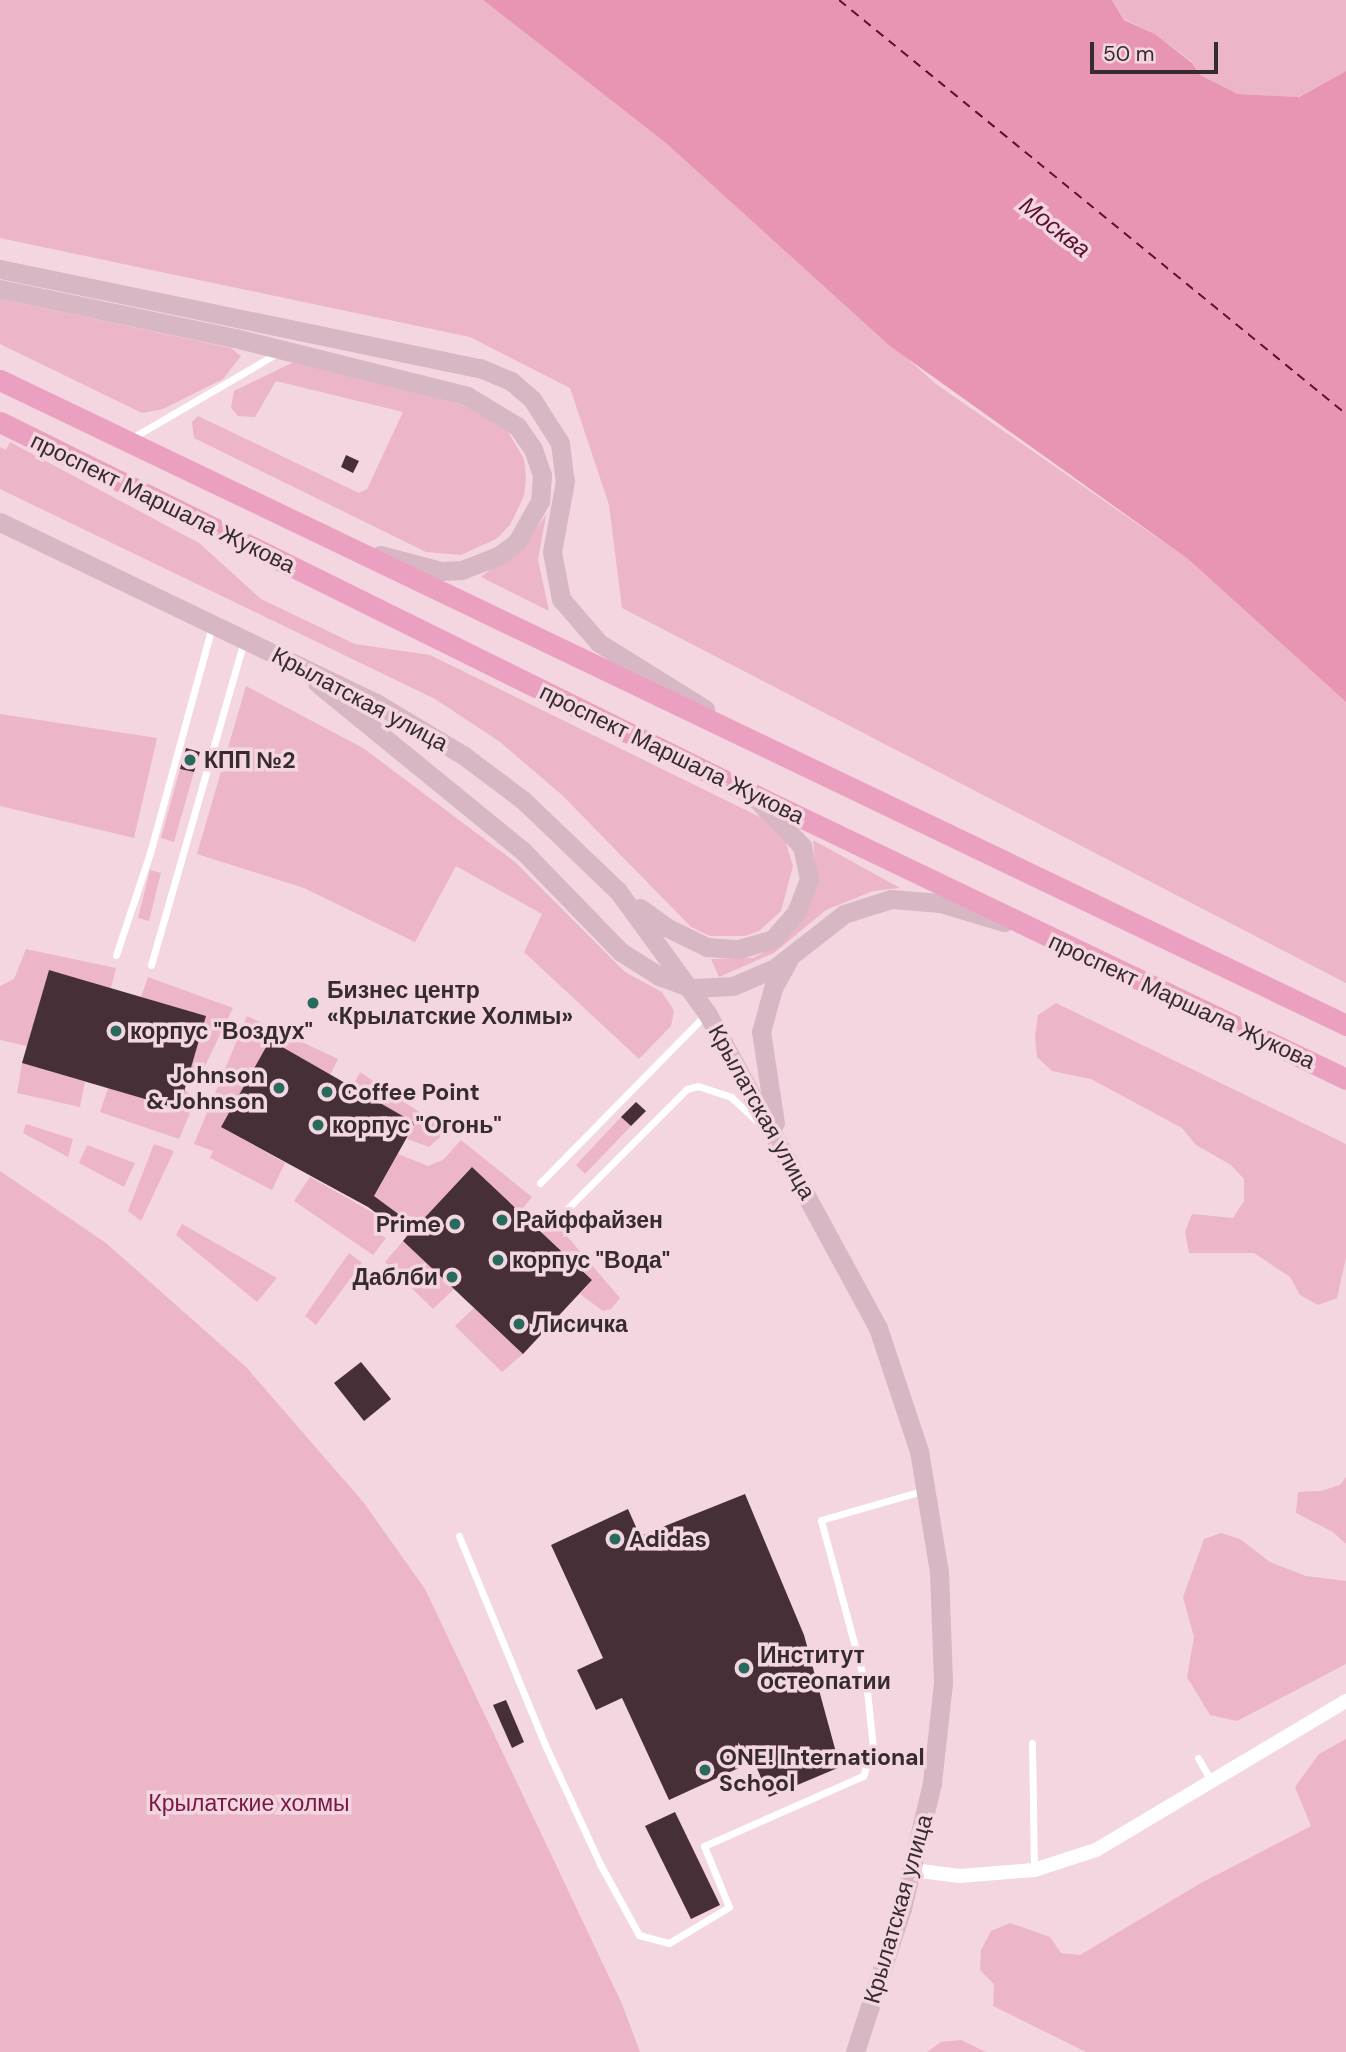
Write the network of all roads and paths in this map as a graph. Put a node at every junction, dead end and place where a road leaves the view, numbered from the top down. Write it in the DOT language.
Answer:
graph roads {
  1 [pos="0,269"];
  2 [pos="0,289"];
  3 [pos="282,350"];
  4 [pos="0,380"];
  5 [pos="0,422"];
  6 [pos="126,442"];
  7 [pos="0,522"];
  8 [pos="338,544"];
  9 [pos="213,624"];
  10 [pos="245,639"];
  11 [pos="280,656"];
  12 [pos="751,738"];
  13 [pos="738,788"];
  14 [pos="618,891"];
  15 [pos="1032,930"];
  16 [pos="795,952"];
  17 [pos="116,955"];
  18 [pos="151,965"];
  19 [pos="692,988"];
  20 [pos="707,1013"];
  21 [pos="1346,1025"];
  22 [pos="1346,1079"];
  23 [pos="778,1141"];
  24 [pos="540,1183"];
  25 [pos="566,1209"];
  26 [pos="925,1490"];
  27 [pos="458,1536"];
  28 [pos="1346,1701"];
  29 [pos="1032,1743"];
  30 [pos="1198,1758"];
  31 [pos="1210,1779"];
  32 [pos="912,1870"];
  33 [pos="1034,1870"];
  34 [pos="855,2052"];
  1 -- 12 [label="main road"];
  2 -- 3 [label="main road"];
  3 -- 6 [label="lane"];
  3 -- 8 [label="main road"];
  4 -- 6 [label="main road, проспект Маршала Жукова"];
  5 -- 13 [label="main road, проспект Маршала Жукова"];
  6 -- 8 [label="main road, проспект Маршала Жукова"];
  7 -- 9 [label="main road, Крылатская улица"];
  8 -- 12 [label="main road, проспект Маршала Жукова"];
  9 -- 10 [label="main road, Крылатская улица"];
  9 -- 17 [label="lane"];
  10 -- 11 [label="main road, Крылатская улица"];
  10 -- 18 [label="lane"];
  11 -- 14 [label="main road, Крылатская улица"];
  11 -- 19 [label="main road"];
  12 -- 21 [label="main road, проспект Маршала Жукова"];
  13 -- 14 [label="main road"];
  13 -- 15 [label="main road, проспект Маршала Жукова"];
  14 -- 19 [label="main road, Крылатская улица"];
  15 -- 16 [label="main road"];
  15 -- 22 [label="main road, проспект Маршала Жукова"];
  16 -- 19 [label="main road"];
  16 -- 23 [label="main road"];
  19 -- 20 [label="main road, Крылатская улица"];
  20 -- 23 [label="main road, Крылатская улица"];
  20 -- 24 [label="lane"];
  23 -- 25 [label="lane"];
  23 -- 26 [label="main road, Крылатская улица"];
  26 -- 27 [label="lane"];
  26 -- 32 [label="main road, Крылатская улица"];
  28 -- 31 [label="street"];
  29 -- 33 [label="lane"];
  30 -- 31 [label="lane"];
  31 -- 33 [label="street"];
  32 -- 33 [label="street"];
  32 -- 34 [label="main road, Крылатская улица"];
}
